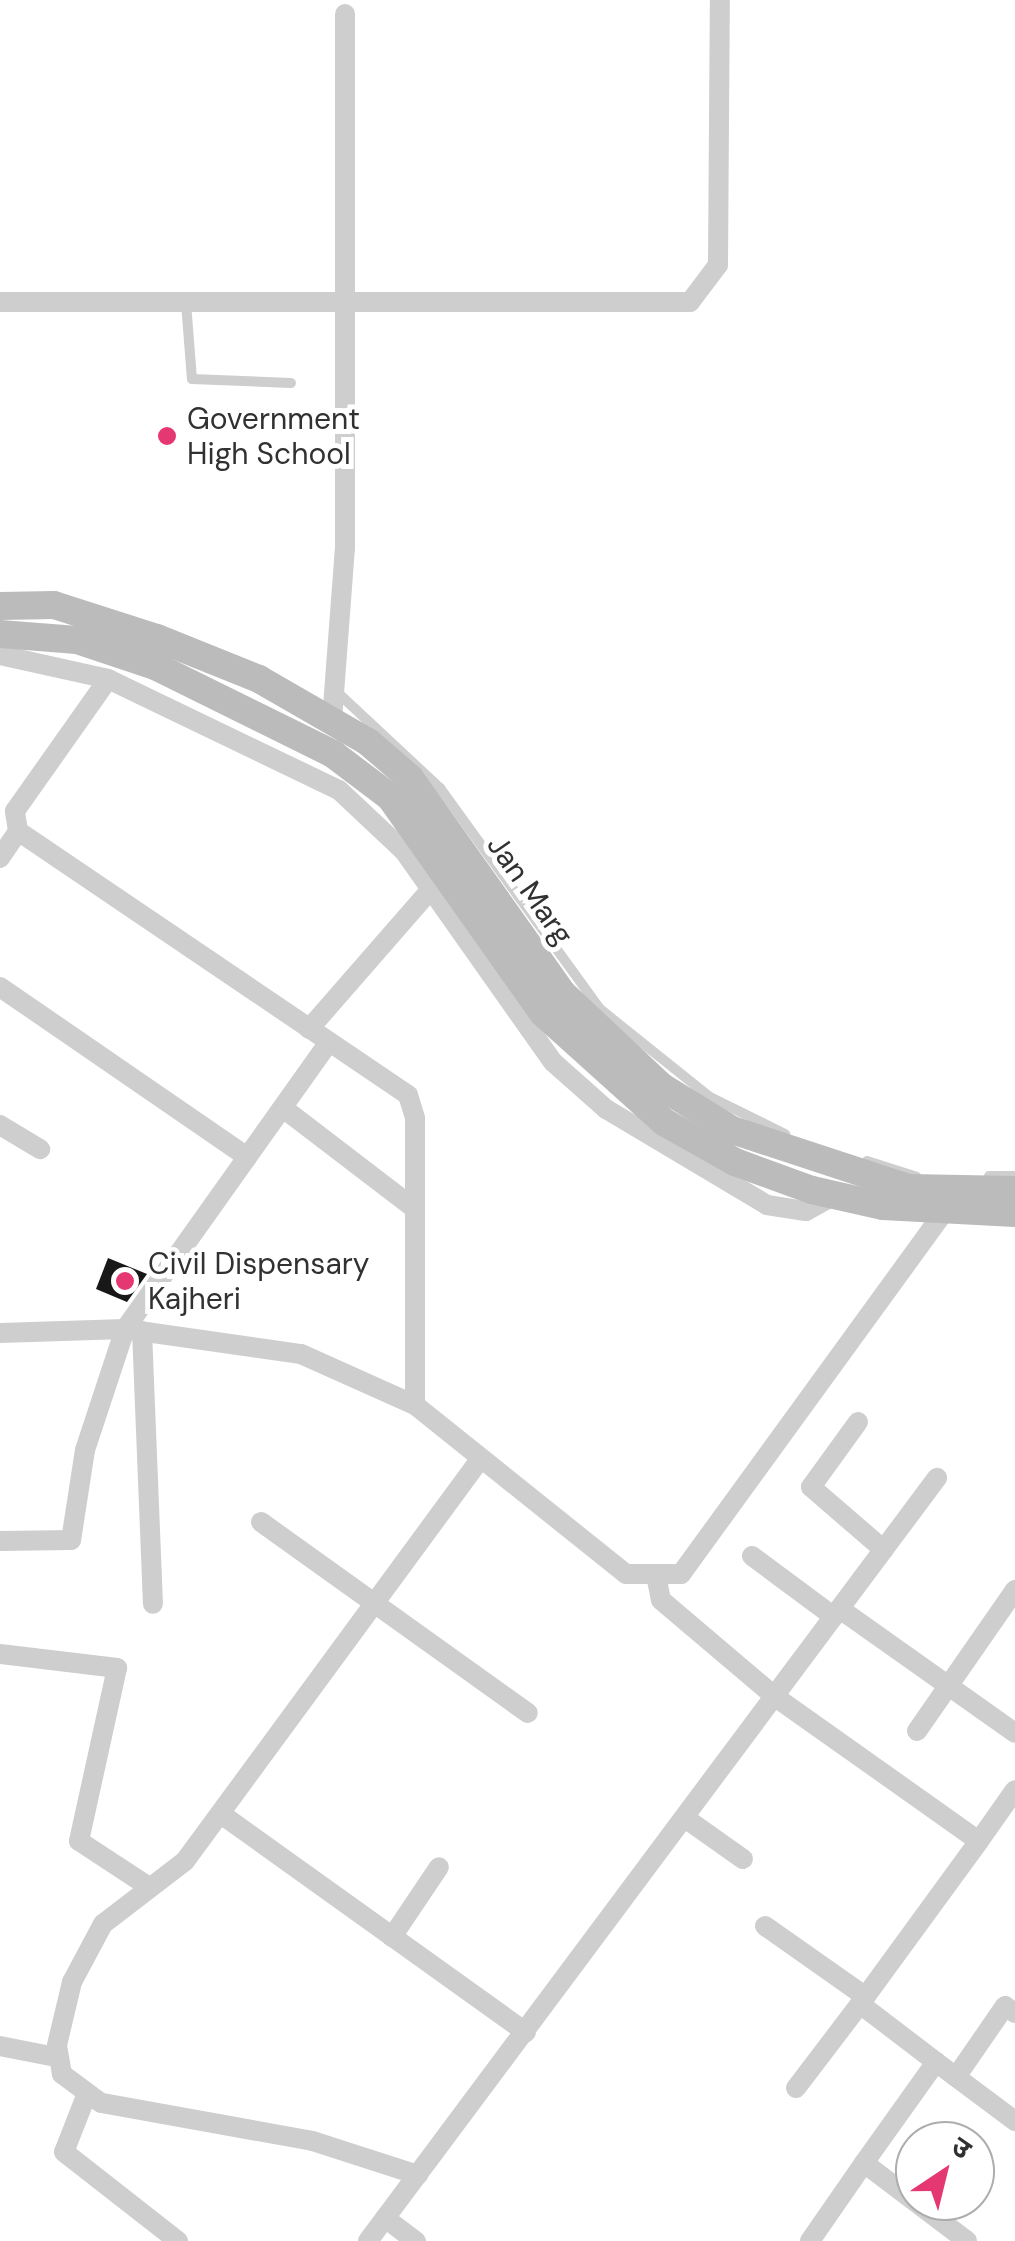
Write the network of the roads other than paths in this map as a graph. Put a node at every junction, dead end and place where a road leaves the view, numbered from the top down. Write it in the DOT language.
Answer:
graph roads {
  1 [pos="720,0"];
  2 [pos="345,14"];
  3 [pos="0,302"];
  4 [pos="186,304"];
  5 [pos="343,304"];
  6 [pos="290,383"];
  7 [pos="0,606"];
  8 [pos="0,634"];
  9 [pos="0,655"];
  10 [pos="108,679"];
  11 [pos="334,706"];
  12 [pos="18,830"];
  13 [pos="0,858"];
  14 [pos="440,879"];
  15 [pos="0,987"];
  16 [pos="309,1029"];
  17 [pos="329,1042"];
  18 [pos="282,1108"];
  19 [pos="0,1124"];
  20 [pos="40,1149"];
  21 [pos="247,1157"];
  22 [pos="1015,1176"];
  23 [pos="1015,1190"];
  24 [pos="954,1192"];
  25 [pos="415,1208"];
  26 [pos="1015,1212"];
  27 [pos="133,1330"];
  28 [pos="0,1334"];
  29 [pos="415,1405"];
  30 [pos="858,1422"];
  31 [pos="480,1460"];
  32 [pos="937,1478"];
  33 [pos="262,1522"];
  34 [pos="0,1541"];
  35 [pos="884,1550"];
  36 [pos="752,1556"];
  37 [pos="656,1580"];
  38 [pos="1015,1590"];
  39 [pos="153,1604"];
  40 [pos="376,1605"];
  41 [pos="837,1613"];
  42 [pos="0,1654"];
  43 [pos="949,1686"];
  44 [pos="774,1696"];
  45 [pos="528,1713"];
  46 [pos="917,1731"];
  47 [pos="1015,1733"];
  48 [pos="1015,1790"];
  49 [pos="221,1814"];
  50 [pos="685,1818"];
  51 [pos="978,1841"];
  52 [pos="744,1860"];
  53 [pos="439,1866"];
  54 [pos="146,1884"];
  55 [pos="765,1926"];
  56 [pos="392,1937"];
  57 [pos="863,2000"];
  58 [pos="1012,2004"];
  59 [pos="526,2032"];
  60 [pos="0,2046"];
  61 [pos="56,2057"];
  62 [pos="936,2062"];
  63 [pos="956,2076"];
  64 [pos="796,2088"];
  65 [pos="86,2096"];
  66 [pos="1015,2121"];
  67 [pos="864,2162"];
  68 [pos="418,2175"];
  69 [pos="386,2218"];
  70 [pos="178,2241"];
  71 [pos="368,2241"];
  72 [pos="416,2241"];
  73 [pos="810,2241"];
  74 [pos="967,2241"];
  1 -- 5 [label="street"];
  2 -- 5 [label="street"];
  3 -- 4 [label="street"];
  4 -- 5 [label="street"];
  4 -- 6 [label="lane"];
  5 -- 11 [label="street"];
  7 -- 11 [label="main road, Jan Marg"];
  8 -- 14 [label="main road, Jan Marg"];
  9 -- 10 [label="street"];
  10 -- 12 [label="street"];
  10 -- 14 [label="street"];
  11 -- 24 [label="main road, Jan Marg"];
  12 -- 13 [label="street"];
  12 -- 16 [label="street"];
  14 -- 16 [label="street"];
  14 -- 24 [label="main road, Jan Marg"];
  15 -- 21 [label="street"];
  16 -- 17 [label="street"];
  17 -- 18 [label="street"];
  17 -- 25 [label="street"];
  18 -- 21 [label="street"];
  18 -- 25 [label="street"];
  19 -- 20 [label="street"];
  21 -- 27 [label="street"];
  22 -- 24 [label="lane"];
  23 -- 24 [label="main road, Jan Marg"];
  24 -- 26 [label="main road, Jan Marg"];
  24 -- 37 [label="street"];
  25 -- 29 [label="street"];
  27 -- 28 [label="street"];
  27 -- 29 [label="street"];
  27 -- 34 [label="street"];
  27 -- 39 [label="street"];
  29 -- 31 [label="street"];
  30 -- 35 [label="street"];
  31 -- 37 [label="street"];
  31 -- 40 [label="street"];
  32 -- 35 [label="street"];
  33 -- 40 [label="street"];
  35 -- 41 [label="street"];
  36 -- 41 [label="street"];
  37 -- 44 [label="street"];
  38 -- 43 [label="street"];
  40 -- 45 [label="street"];
  40 -- 49 [label="street"];
  41 -- 43 [label="street"];
  41 -- 44 [label="street"];
  42 -- 54 [label="street"];
  43 -- 46 [label="street"];
  43 -- 47 [label="street"];
  44 -- 50 [label="street"];
  44 -- 51 [label="street"];
  48 -- 51 [label="street"];
  49 -- 54 [label="street"];
  49 -- 56 [label="street"];
  50 -- 52 [label="street"];
  50 -- 59 [label="street"];
  51 -- 57 [label="street"];
  53 -- 56 [label="street"];
  54 -- 61 [label="street"];
  55 -- 57 [label="street"];
  56 -- 59 [label="street"];
  57 -- 62 [label="street"];
  57 -- 64 [label="street"];
  58 -- 63 [label="street"];
  59 -- 68 [label="street"];
  60 -- 61 [label="street"];
  61 -- 65 [label="street"];
  62 -- 63 [label="street"];
  62 -- 67 [label="street"];
  63 -- 66 [label="street"];
  65 -- 68 [label="street"];
  65 -- 70 [label="street"];
  67 -- 73 [label="street"];
  67 -- 74 [label="street"];
  68 -- 69 [label="street"];
  69 -- 71 [label="street"];
  69 -- 72 [label="street"];
}
